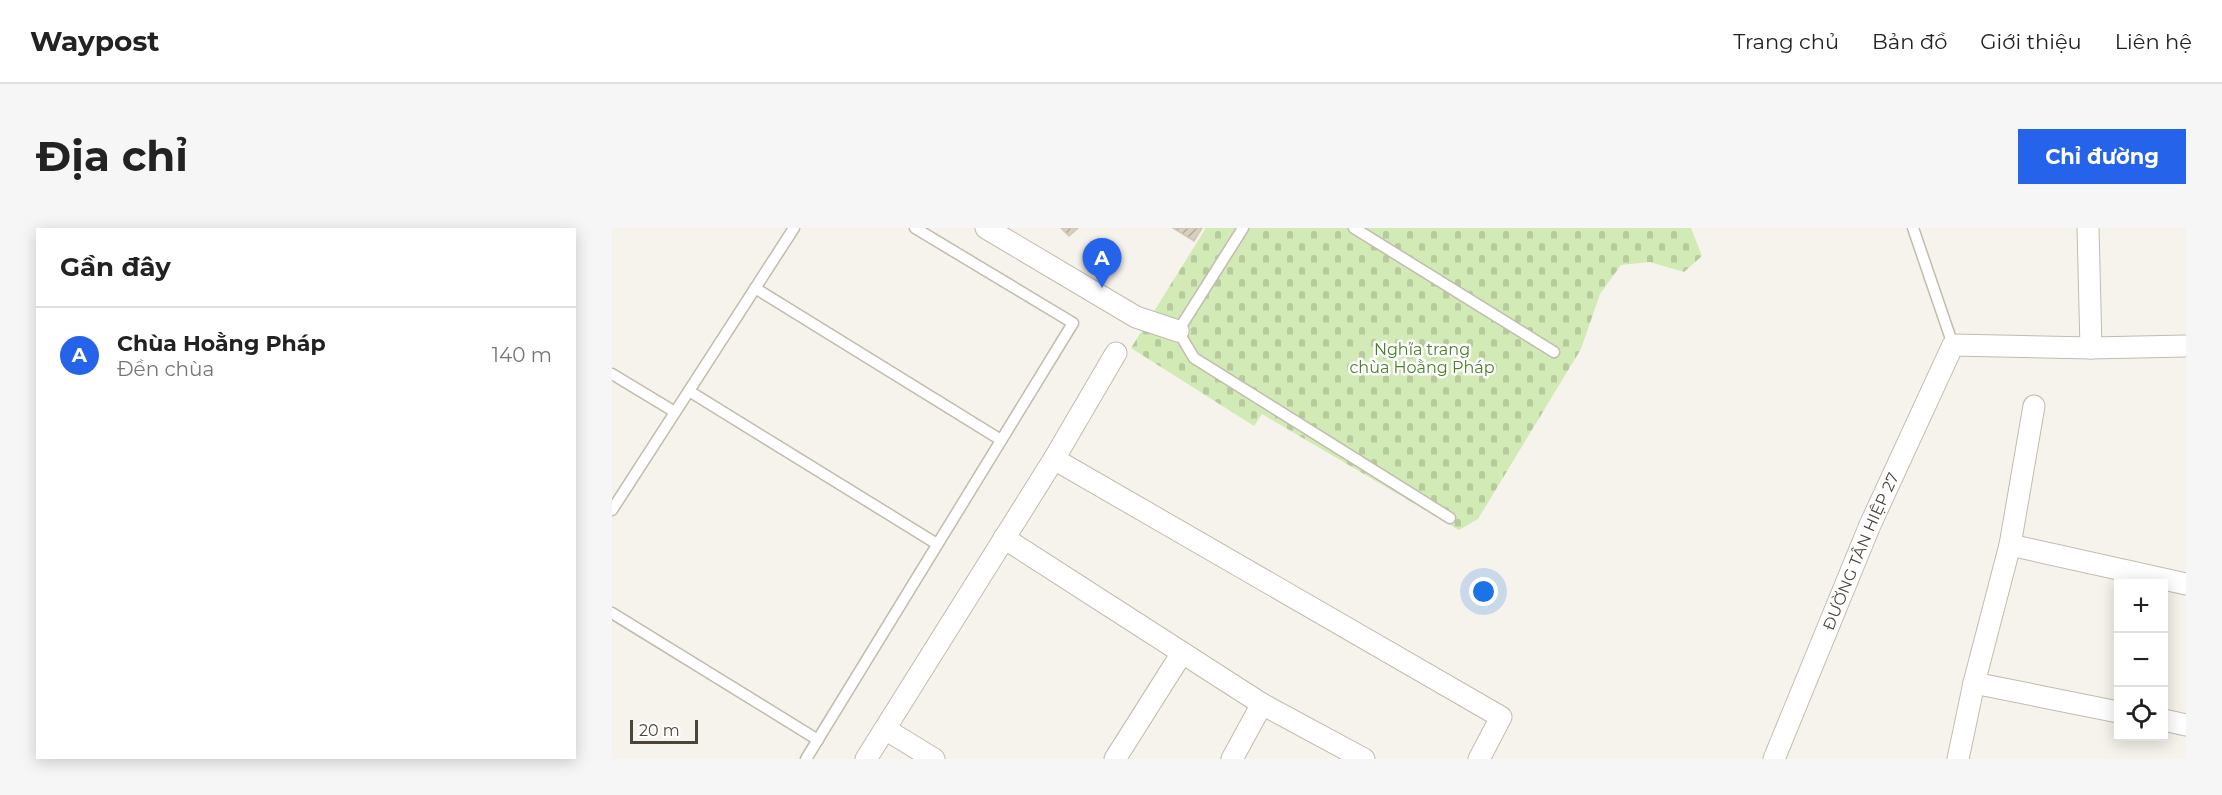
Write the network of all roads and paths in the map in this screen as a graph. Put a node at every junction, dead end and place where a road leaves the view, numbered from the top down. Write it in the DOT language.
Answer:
graph roads {
  1 [pos="794,228"];
  2 [pos="915,228"];
  3 [pos="986,228"];
  4 [pos="1243,228"];
  5 [pos="1354,228"];
  6 [pos="1913,228"];
  7 [pos="2088,228"];
  8 [pos="755,288"];
  9 [pos="1178,331"];
  10 [pos="1953,345"];
  11 [pos="2186,345"];
  12 [pos="2091,348"];
  13 [pos="1554,352"];
  14 [pos="1116,353"];
  15 [pos="612,374"];
  16 [pos="689,390"];
  17 [pos="2034,406"];
  18 [pos="675,412"];
  19 [pos="1001,440"];
  20 [pos="1054,459"];
  21 [pos="612,510"];
  22 [pos="1450,518"];
  23 [pos="1004,538"];
  24 [pos="937,544"];
  25 [pos="2010,545"];
  26 [pos="2186,584"];
  27 [pos="612,613"];
  28 [pos="1182,653"];
  29 [pos="1974,683"];
  30 [pos="1262,704"];
  31 [pos="2114,711"];
  32 [pos="2168,721"];
  33 [pos="2186,725"];
  34 [pos="885,729"];
  35 [pos="818,740"];
  36 [pos="806,759"];
  37 [pos="866,759"];
  38 [pos="934,759"];
  39 [pos="1114,759"];
  40 [pos="1232,759"];
  41 [pos="1364,759"];
  42 [pos="1479,759"];
  43 [pos="1774,759"];
  44 [pos="1958,759"];
  1 -- 8 [label="lane"];
  2 -- 19 [label="lane"];
  3 -- 9 [label="street"];
  4 -- 9 [label="lane"];
  5 -- 13 [label="lane"];
  6 -- 10 [label="lane"];
  7 -- 12 [label="street"];
  8 -- 16 [label="lane"];
  8 -- 19 [label="lane"];
  9 -- 22 [label="lane"];
  10 -- 12 [label="street"];
  10 -- 43 [label="street, ĐƯỜNG TÂN HIỆP 27"];
  11 -- 12 [label="street"];
  14 -- 20 [label="street"];
  15 -- 18 [label="lane"];
  16 -- 18 [label="lane"];
  16 -- 24 [label="lane"];
  17 -- 25 [label="street"];
  18 -- 21 [label="lane"];
  19 -- 24 [label="lane"];
  20 -- 23 [label="street"];
  20 -- 42 [label="street"];
  23 -- 28 [label="street"];
  23 -- 34 [label="street"];
  24 -- 35 [label="lane"];
  25 -- 26 [label="street"];
  25 -- 29 [label="street"];
  27 -- 35 [label="lane"];
  28 -- 30 [label="street"];
  28 -- 39 [label="street"];
  29 -- 31 [label="street"];
  29 -- 44 [label="street"];
  30 -- 40 [label="street"];
  30 -- 41 [label="street"];
  32 -- 33 [label="street"];
  34 -- 37 [label="street"];
  34 -- 38 [label="street"];
  35 -- 36 [label="lane"];
}
